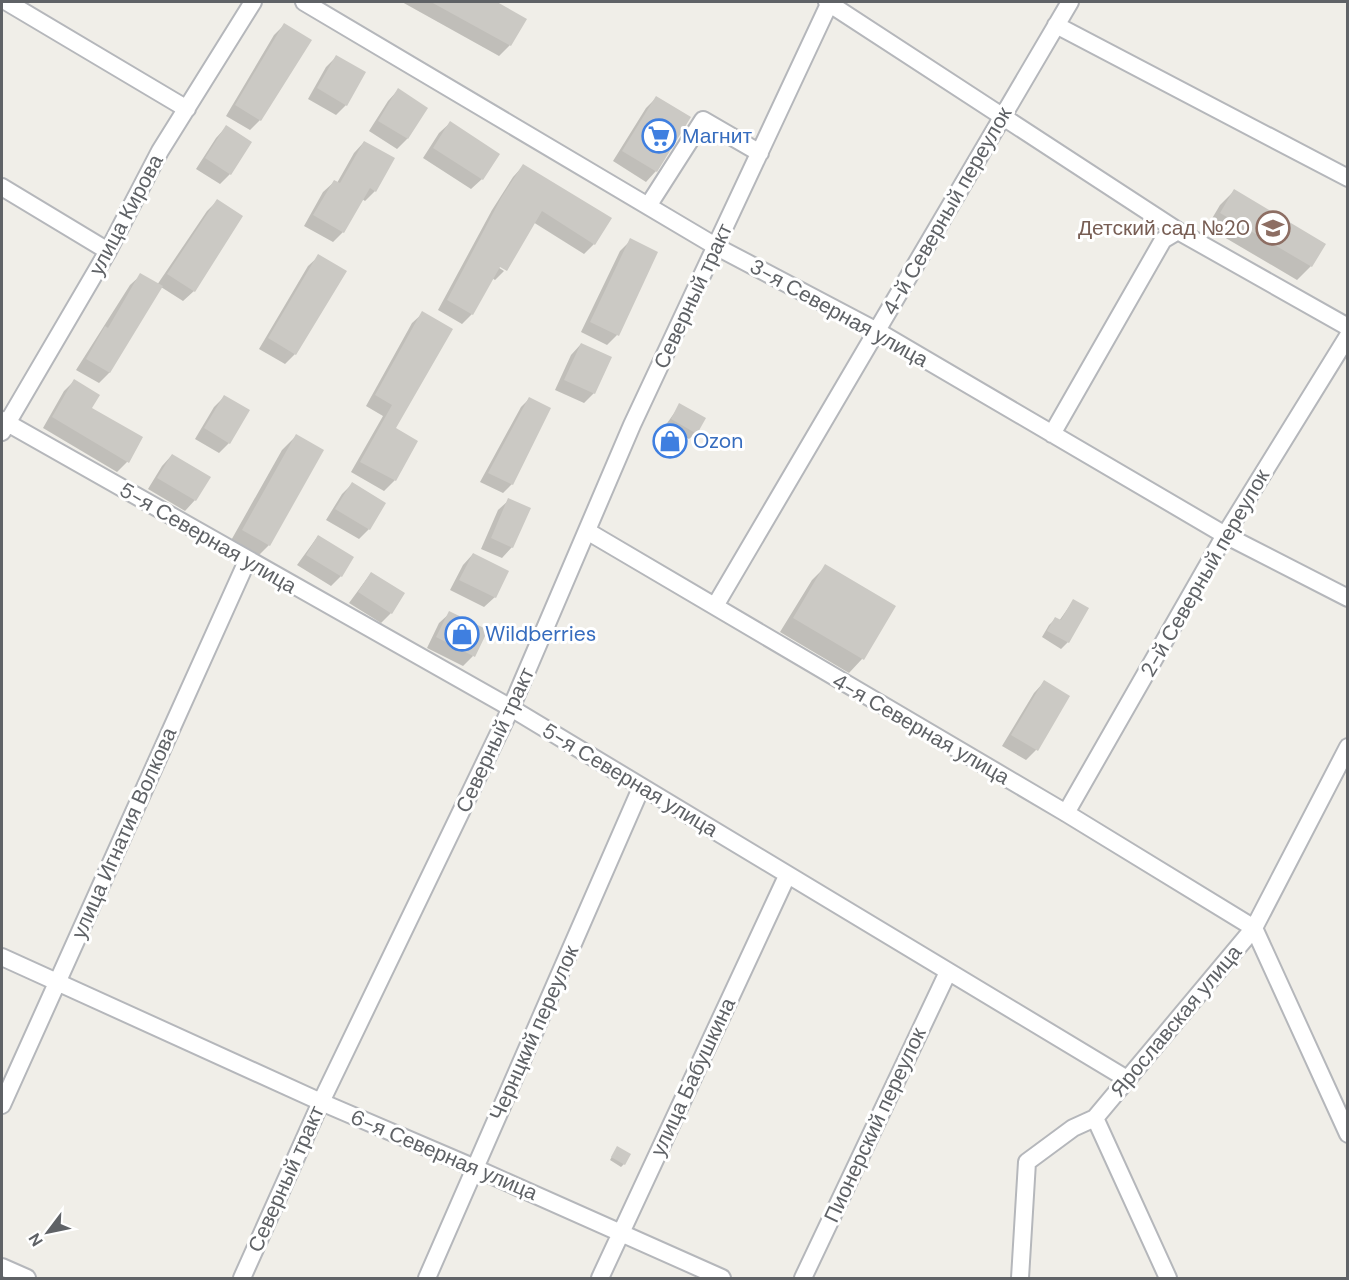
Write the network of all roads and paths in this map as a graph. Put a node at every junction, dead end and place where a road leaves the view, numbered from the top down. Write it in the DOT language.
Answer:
graph roads {
  1 [pos="7,2"];
  2 [pos="253,2"];
  3 [pos="303,2"];
  4 [pos="829,2"];
  5 [pos="1070,2"];
  6 [pos="1056,26"];
  7 [pos="187,109"];
  8 [pos="1003,114"];
  9 [pos="760,153"];
  10 [pos="1347,178"];
  11 [pos="2,187"];
  12 [pos="648,206"];
  13 [pos="1178,231"];
  14 [pos="717,247"];
  15 [pos="108,251"];
  16 [pos="1347,327"];
  17 [pos="877,331"];
  18 [pos="1347,336"];
  19 [pos="3,425"];
  20 [pos="1053,434"];
  21 [pos="588,531"];
  22 [pos="1225,535"];
  23 [pos="247,561"];
  24 [pos="1347,598"];
  25 [pos="715,606"];
  26 [pos="511,708"];
  27 [pos="1347,747"];
  28 [pos="641,788"];
  29 [pos="1066,813"];
  30 [pos="787,876"];
  31 [pos="1254,928"];
  32 [pos="2,957"];
  33 [pos="948,972"];
  34 [pos="57,982"];
  35 [pos="1127,1079"];
  36 [pos="321,1102"];
  37 [pos="2,1105"];
  38 [pos="1095,1118"];
  39 [pos="1347,1134"];
  40 [pos="476,1168"];
  41 [pos="621,1232"];
  42 [pos="2,1267"];
  43 [pos="27,1278"];
  44 [pos="242,1278"];
  45 [pos="427,1278"];
  46 [pos="600,1278"];
  47 [pos="722,1278"];
  48 [pos="803,1278"];
  49 [pos="1020,1278"];
  50 [pos="1168,1278"];
  1 -- 7 [label="street"];
  2 -- 7 [label="street, улица Кирова"];
  3 -- 12 [label="street, 3-я Северная улица"];
  4 -- 8 [label="street"];
  4 -- 9 [label="street, Северный тракт"];
  5 -- 6 [label="street, 4-й Северный переулок"];
  6 -- 8 [label="street, 4-й Северный переулок"];
  6 -- 10 [label="street"];
  7 -- 15 [label="street, улица Кирова"];
  8 -- 13 [label="street"];
  8 -- 17 [label="street, 4-й Северный переулок"];
  9 -- 12 [label="street"];
  9 -- 14 [label="street, Северный тракт"];
  11 -- 15 [label="street"];
  12 -- 14 [label="street, 3-я Северная улица"];
  13 -- 16 [label="street"];
  13 -- 20 [label="street"];
  14 -- 17 [label="street, 3-я Северная улица"];
  14 -- 21 [label="street, Северный тракт"];
  15 -- 19 [label="street, улица Кирова"];
  17 -- 20 [label="street, 3-я Северная улица"];
  17 -- 25 [label="street, 4-й Северный переулок"];
  18 -- 22 [label="street, 2-й Северный переулок"];
  19 -- 23 [label="street, 5-я Северная улица"];
  20 -- 22 [label="street, 3-я Северная улица"];
  21 -- 25 [label="street, 4-я Северная улица"];
  21 -- 26 [label="street, Северный тракт"];
  22 -- 24 [label="street, 3-я Северная улица"];
  22 -- 29 [label="street, 2-й Северный переулок"];
  23 -- 26 [label="street, 5-я Северная улица"];
  23 -- 34 [label="street, улица Игнатия Волкова"];
  25 -- 29 [label="street, 4-я Северная улица"];
  26 -- 28 [label="street, 5-я Северная улица"];
  26 -- 36 [label="street, Северный тракт"];
  27 -- 31 [label="street, Ярославская улица"];
  28 -- 30 [label="street, 5-я Северная улица"];
  28 -- 40 [label="street, Чернцкий переулок"];
  29 -- 31 [label="street, 4-я Северная улица"];
  30 -- 33 [label="street, 5-я Северная улица"];
  30 -- 41 [label="street, улица Бабушкина"];
  31 -- 35 [label="street, Ярославская улица"];
  31 -- 39 [label="street"];
  32 -- 34 [label="street, 6-я Северная улица"];
  33 -- 35 [label="street, 5-я Северная улица"];
  33 -- 48 [label="street, Пионерский переулок"];
  34 -- 36 [label="street, 6-я Северная улица"];
  34 -- 37 [label="street, улица Игнатия Волкова"];
  35 -- 38 [label="street, Ярославская улица"];
  36 -- 40 [label="street, 6-я Северная улица"];
  36 -- 44 [label="street, Северный тракт"];
  38 -- 49 [label="street, Ярославская улица"];
  38 -- 50 [label="street"];
  40 -- 41 [label="street, 6-я Северная улица"];
  40 -- 45 [label="street, Чернцкий переулок"];
  41 -- 46 [label="street, улица Бабушкина"];
  41 -- 47 [label="street, 6-я Северная улица"];
  42 -- 43 [label="street"];
}
